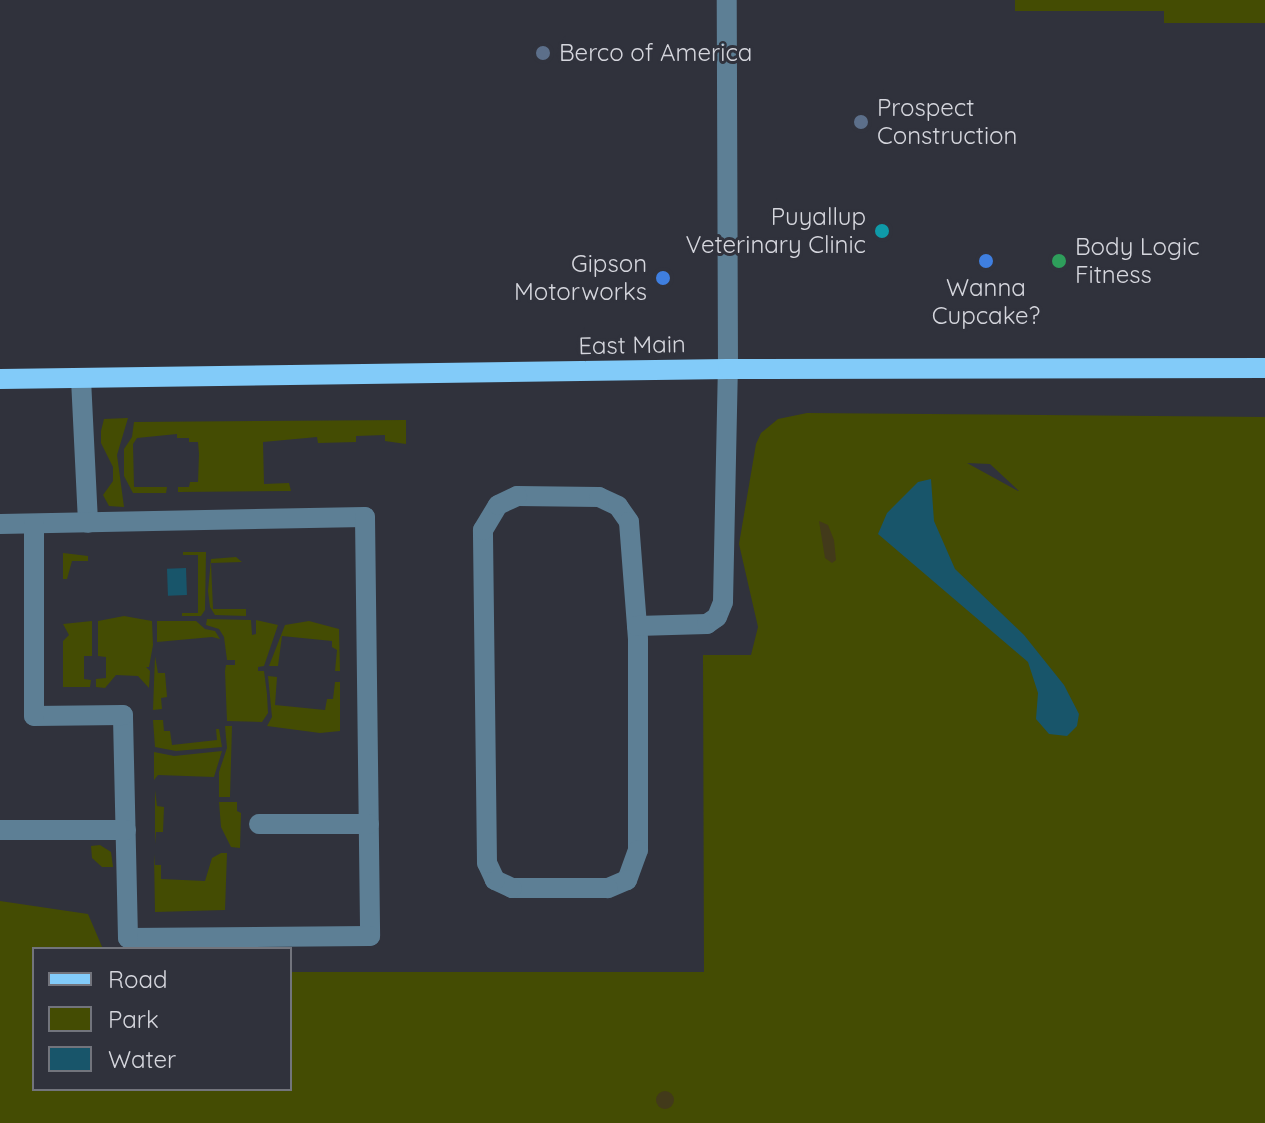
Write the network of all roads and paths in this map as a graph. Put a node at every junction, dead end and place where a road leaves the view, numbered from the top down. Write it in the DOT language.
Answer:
graph roads {
  1 [pos="727,0"];
  2 [pos="1265,368"];
  3 [pos="728,369"];
  4 [pos="0,379"];
  5 [pos="81,379"];
  6 [pos="88,523"];
  7 [pos="0,524"];
  8 [pos="34,524"];
  9 [pos="637,626"];
  10 [pos="259,824"];
  11 [pos="369,824"];
  12 [pos="0,830"];
  13 [pos="126,830"];
  1 -- 3 [label="street"];
  2 -- 3 [label="main road, East Main"];
  3 -- 5 [label="main road, East Main"];
  3 -- 9 [label="street"];
  4 -- 5 [label="main road, East Main"];
  5 -- 6 [label="street"];
  6 -- 8 [label="street"];
  6 -- 11 [label="street"];
  7 -- 8 [label="street"];
  8 -- 13 [label="street"];
  9 -- 9 [label="street"];
  10 -- 11 [label="street"];
  11 -- 13 [label="street"];
  12 -- 13 [label="street"];
}
